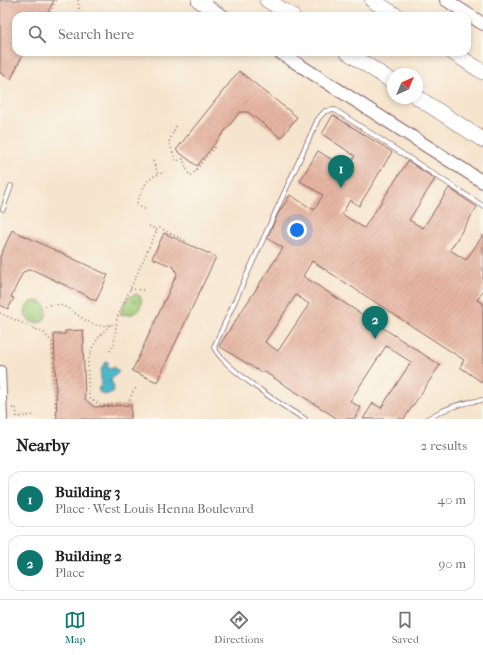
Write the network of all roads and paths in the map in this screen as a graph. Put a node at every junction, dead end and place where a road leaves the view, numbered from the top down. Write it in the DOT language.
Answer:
graph roads {
  1 [pos="56,0"];
  2 [pos="78,0"];
  3 [pos="267,0"];
  4 [pos="372,0"];
  5 [pos="446,0"];
  6 [pos="200,1"];
  7 [pos="51,12"];
  8 [pos="80,12"];
  9 [pos="217,12"];
  10 [pos="286,12"];
  11 [pos="391,12"];
  12 [pos="464,12"];
  13 [pos="471,16"];
  14 [pos="483,24"];
  15 [pos="286,56"];
  16 [pos="353,56"];
  17 [pos="458,56"];
  18 [pos="483,72"];
  19 [pos="387,78"];
  20 [pos="423,101"];
  21 [pos="176,126"];
  22 [pos="483,140"];
  23 [pos="216,145"];
  24 [pos="153,161"];
  25 [pos="165,172"];
  26 [pos="158,174"];
  27 [pos="483,182"];
  28 [pos="11,186"];
  29 [pos="483,206"];
  30 [pos="3,209"];
  31 [pos="145,209"];
  32 [pos="150,226"];
  33 [pos="157,230"];
  34 [pos="188,242"];
  35 [pos="130,289"];
  36 [pos="144,290"];
  37 [pos="45,306"];
  38 [pos="0,313"];
  39 [pos="32,322"];
  40 [pos="115,324"];
  41 [pos="110,325"];
  42 [pos="30,326"];
  43 [pos="110,351"];
  44 [pos="0,370"];
  45 [pos="137,387"];
  46 [pos="483,400"];
  47 [pos="12,408"];
  48 [pos="34,415"];
  49 [pos="3,419"];
  50 [pos="56,419"];
  51 [pos="305,419"];
  52 [pos="427,419"];
  1 -- 7 [label="path"];
  2 -- 8 [label="path"];
  3 -- 10 [label="highway"];
  4 -- 11 [label="highway"];
  5 -- 12 [label="main road"];
  6 -- 9 [label="main road"];
  13 -- 14 [label="main road"];
  15 -- 27 [label="main road"];
  16 -- 19 [label="highway"];
  17 -- 18 [label="highway"];
  20 -- 22 [label="highway"];
  21 -- 23 [label="path"];
  24 -- 26 [label="path"];
  25 -- 26 [label="path"];
  26 -- 31 [label="path"];
  28 -- 30 [label="lane"];
  29 -- 51 [label="lane"];
  32 -- 33 [label="path"];
  33 -- 34 [label="path"];
  33 -- 35 [label="path"];
  35 -- 36 [label="path"];
  35 -- 40 [label="path"];
  37 -- 41 [label="path"];
  38 -- 42 [label="path"];
  39 -- 42 [label="path"];
  40 -- 41 [label="path"];
  40 -- 43 [label="path"];
  41 -- 45 [label="path"];
  42 -- 50 [label="path"];
  44 -- 49 [label="street"];
  46 -- 52 [label="lane"];
  47 -- 48 [label="path"];
}
